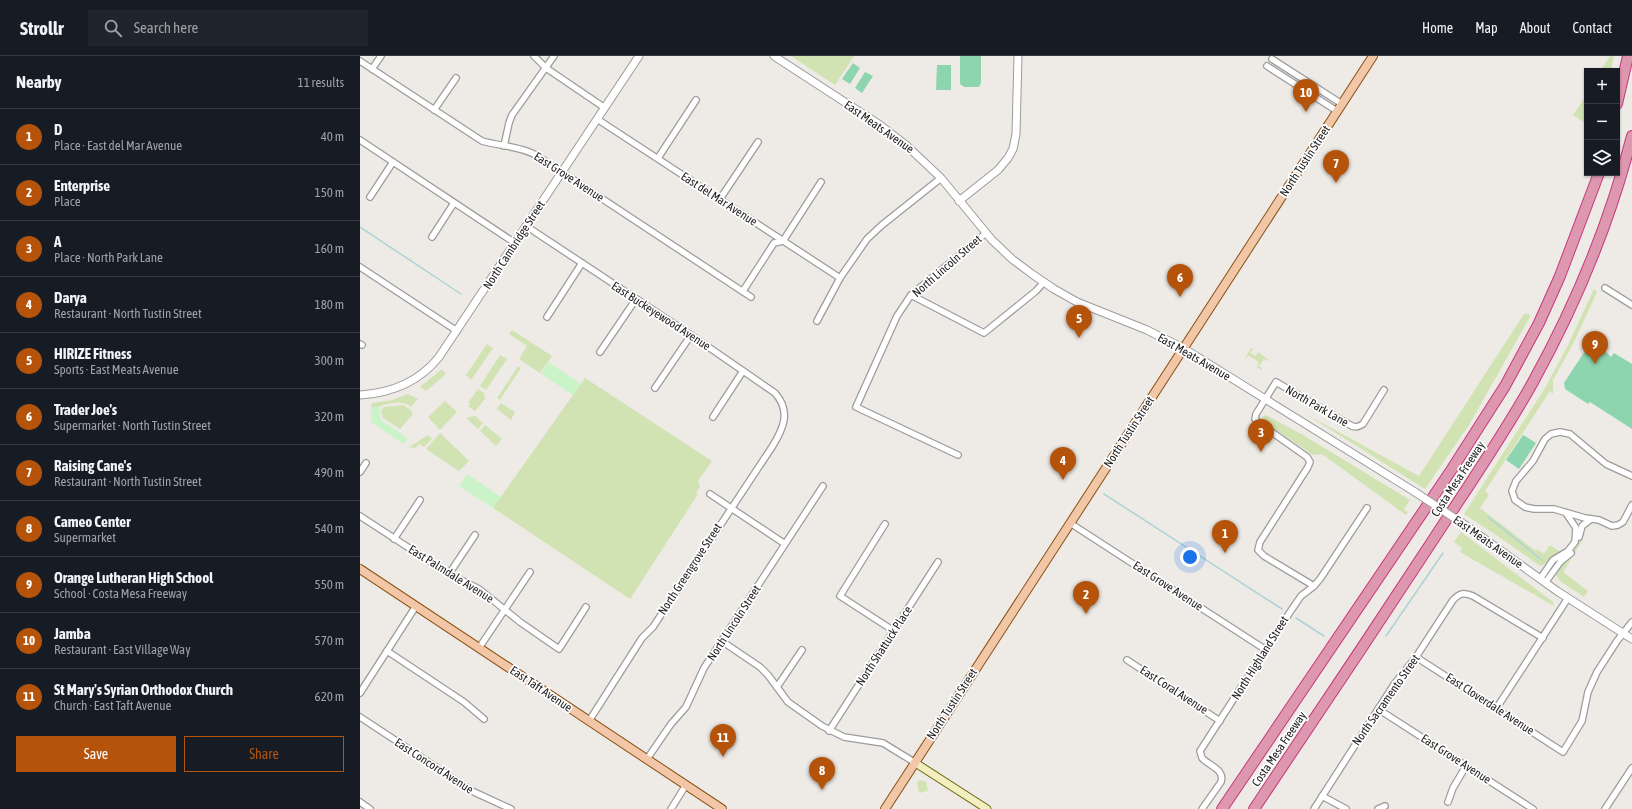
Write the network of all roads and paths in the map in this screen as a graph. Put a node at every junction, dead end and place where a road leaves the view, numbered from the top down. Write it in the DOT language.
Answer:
graph roads {
  1 [pos="381,56"];
  2 [pos="534,56"];
  3 [pos="554,56"];
  4 [pos="639,56"];
  5 [pos="774,56"];
  6 [pos="1018,56"];
  7 [pos="1373,56"];
  8 [pos="1628,56"];
  9 [pos="1272,59"];
  10 [pos="360,61"];
  11 [pos="1268,66"];
  12 [pos="546,68"];
  13 [pos="372,69"];
  14 [pos="456,78"];
  15 [pos="1620,91"];
  16 [pos="696,100"];
  17 [pos="1342,104"];
  18 [pos="604,108"];
  19 [pos="434,110"];
  20 [pos="1337,111"];
  21 [pos="597,119"];
  22 [pos="1632,136"];
  23 [pos="360,140"];
  24 [pos="758,142"];
  25 [pos="504,146"];
  26 [pos="658,158"];
  27 [pos="393,162"];
  28 [pos="562,172"];
  29 [pos="1597,176"];
  30 [pos="940,178"];
  31 [pos="821,182"];
  32 [pos="370,197"];
  33 [pos="720,200"];
  34 [pos="960,201"];
  35 [pos="454,202"];
  36 [pos="526,226"];
  37 [pos="986,233"];
  38 [pos="432,236"];
  39 [pos="783,241"];
  40 [pos="515,243"];
  41 [pos="582,263"];
  42 [pos="360,267"];
  43 [pos="840,278"];
  44 [pos="1044,282"];
  45 [pos="1606,288"];
  46 [pos="743,291"];
  47 [pos="911,296"];
  48 [pos="751,297"];
  49 [pos="636,299"];
  50 [pos="1632,305"];
  51 [pos="547,317"];
  52 [pos="817,321"];
  53 [pos="457,331"];
  54 [pos="691,335"];
  55 [pos="1183,348"];
  56 [pos="600,352"];
  57 [pos="743,371"];
  58 [pos="655,388"];
  59 [pos="1384,390"];
  60 [pos="360,395"];
  61 [pos="1264,400"];
  62 [pos="785,415"];
  63 [pos="713,417"];
  64 [pos="958,455"];
  65 [pos="366,463"];
  66 [pos="360,472"];
  67 [pos="1632,476"];
  68 [pos="823,486"];
  69 [pos="710,494"];
  70 [pos="420,500"];
  71 [pos="1632,505"];
  72 [pos="731,507"];
  73 [pos="1367,508"];
  74 [pos="1566,512"];
  75 [pos="360,516"];
  76 [pos="1591,519"];
  77 [pos="1070,522"];
  78 [pos="885,524"];
  79 [pos="475,535"];
  80 [pos="394,539"];
  81 [pos="785,544"];
  82 [pos="938,562"];
  83 [pos="360,569"];
  84 [pos="530,572"];
  85 [pos="449,574"];
  86 [pos="1543,581"];
  87 [pos="1314,586"];
  88 [pos="1568,598"];
  89 [pos="416,606"];
  90 [pos="586,607"];
  91 [pos="505,609"];
  92 [pos="1632,622"];
  93 [pos="894,631"];
  94 [pos="1622,633"];
  95 [pos="1543,638"];
  96 [pos="1632,639"];
  97 [pos="723,642"];
  98 [pos="479,648"];
  99 [pos="802,650"];
  100 [pos="1266,650"];
  101 [pos="387,651"];
  102 [pos="1416,657"];
  103 [pos="1127,660"];
  104 [pos="777,687"];
  105 [pos="360,693"];
  106 [pos="1378,709"];
  107 [pos="1496,709"];
  108 [pos="360,717"];
  109 [pos="484,719"];
  110 [pos="589,721"];
  111 [pos="1220,721"];
  112 [pos="829,731"];
  113 [pos="647,759"];
  114 [pos="914,762"];
  115 [pos="1466,766"];
  116 [pos="1632,768"];
  117 [pos="686,785"];
  118 [pos="1322,796"];
  119 [pos="360,802"];
  120 [pos="1448,802"];
  121 [pos="1385,806"];
  122 [pos="1531,808"];
  123 [pos="370,809"];
  124 [pos="511,809"];
  125 [pos="671,809"];
  126 [pos="722,809"];
  127 [pos="884,809"];
  128 [pos="987,809"];
  129 [pos="1202,809"];
  130 [pos="1222,809"];
  131 [pos="1254,809"];
  132 [pos="1314,809"];
  133 [pos="1346,809"];
  134 [pos="1378,809"];
  135 [pos="1605,809"];
  1 -- 13 [label="street"];
  2 -- 12 [label="street"];
  3 -- 12 [label="street"];
  4 -- 18 [label="street, North Cambridge Street"];
  5 -- 30 [label="street, East Meats Avenue"];
  6 -- 34 [label="street"];
  7 -- 17 [label="main road, North Tustin Street"];
  8 -- 15 [label="highway"];
  9 -- 17 [label="street"];
  10 -- 13 [label="street, East Grove Avenue"];
  11 -- 20 [label="street"];
  12 -- 18 [label="street"];
  12 -- 25 [label="street"];
  13 -- 19 [label="street, East Grove Avenue"];
  14 -- 19 [label="street"];
  16 -- 26 [label="street"];
  17 -- 20 [label="main road, North Tustin Street"];
  18 -- 21 [label="street, North Cambridge Street"];
  19 -- 25 [label="street, East Grove Avenue"];
  20 -- 55 [label="main road, North Tustin Street"];
  21 -- 26 [label="street, East del Mar Avenue"];
  21 -- 28 [label="street, North Cambridge Street"];
  22 -- 131 [label="highway, Costa Mesa Freeway"];
  23 -- 27 [label="street"];
  24 -- 33 [label="street"];
  25 -- 28 [label="street, East Grove Avenue"];
  26 -- 33 [label="street, East del Mar Avenue"];
  27 -- 32 [label="street"];
  27 -- 35 [label="street"];
  28 -- 36 [label="street, North Cambridge Street"];
  28 -- 46 [label="street, East Grove Avenue"];
  29 -- 130 [label="highway, Costa Mesa Freeway"];
  30 -- 34 [label="street, East Meats Avenue"];
  30 -- 43 [label="street"];
  31 -- 39 [label="street"];
  33 -- 39 [label="street, East del Mar Avenue"];
  34 -- 37 [label="street, East Meats Avenue"];
  35 -- 38 [label="street"];
  35 -- 40 [label="street"];
  36 -- 40 [label="street, North Cambridge Street"];
  36 -- 41 [label="street, East Buckeyewood Avenue"];
  37 -- 44 [label="street, East Meats Avenue"];
  37 -- 47 [label="street, North Lincoln Street"];
  39 -- 43 [label="street, East del Mar Avenue"];
  39 -- 46 [label="street"];
  40 -- 53 [label="street, North Cambridge Street"];
  41 -- 49 [label="street, East Buckeyewood Avenue"];
  41 -- 51 [label="street"];
  42 -- 53 [label="street"];
  43 -- 52 [label="street"];
  44 -- 47 [label="street"];
  44 -- 55 [label="street, East Meats Avenue"];
  45 -- 50 [label="street"];
  46 -- 48 [label="street, East Grove Avenue"];
  47 -- 64 [label="street, North Lincoln Street"];
  49 -- 54 [label="street, East Buckeyewood Avenue"];
  49 -- 56 [label="street"];
  53 -- 60 [label="street, North Cambridge Street"];
  54 -- 57 [label="street, East Buckeyewood Avenue"];
  54 -- 58 [label="street"];
  55 -- 61 [label="street, East Meats Avenue"];
  55 -- 77 [label="main road, North Tustin Street"];
  57 -- 62 [label="street, East Buckeyewood Avenue"];
  57 -- 63 [label="street"];
  59 -- 61 [label="street, North Park Lane"];
  61 -- 86 [label="street, East Meats Avenue, bridge"];
  61 -- 87 [label="street, North Park Lane"];
  62 -- 72 [label="street, North Greengrove Street"];
  65 -- 66 [label="street"];
  67 -- 74 [label="street"];
  68 -- 81 [label="street, North Lincoln Street"];
  69 -- 72 [label="street"];
  70 -- 80 [label="street"];
  71 -- 76 [label="street"];
  72 -- 81 [label="street"];
  72 -- 110 [label="street, North Greengrove Street"];
  73 -- 87 [label="street, North Highland Street"];
  74 -- 76 [label="street"];
  74 -- 86 [label="street"];
  75 -- 80 [label="street, East Palmdale Avenue"];
  76 -- 86 [label="street"];
  77 -- 100 [label="street, East Grove Avenue"];
  77 -- 114 [label="main road, North Tustin Street"];
  78 -- 93 [label="street"];
  79 -- 85 [label="street"];
  80 -- 85 [label="street, East Palmdale Avenue"];
  81 -- 97 [label="street, North Lincoln Street"];
  82 -- 93 [label="street, North Shattuck Place"];
  83 -- 89 [label="main road, East Taft Avenue"];
  84 -- 91 [label="street"];
  85 -- 91 [label="street, East Palmdale Avenue"];
  86 -- 88 [label="street, East Meats Avenue"];
  87 -- 100 [label="street, North Highland Street"];
  88 -- 94 [label="street, East Meats Avenue"];
  88 -- 95 [label="street"];
  89 -- 98 [label="main road, East Taft Avenue"];
  89 -- 101 [label="street"];
  90 -- 91 [label="street, East Palmdale Avenue"];
  91 -- 98 [label="street"];
  92 -- 94 [label="street"];
  93 -- 112 [label="street, North Shattuck Place"];
  94 -- 96 [label="street, East Meats Avenue"];
  94 -- 107 [label="street, East Cloverdale Avenue"];
  95 -- 102 [label="street, North Sacramento Street"];
  95 -- 107 [label="street"];
  97 -- 104 [label="street"];
  97 -- 113 [label="street, North Lincoln Street"];
  98 -- 110 [label="main road, East Taft Avenue"];
  99 -- 104 [label="street"];
  100 -- 111 [label="street, North Highland Street"];
  101 -- 105 [label="street"];
  101 -- 109 [label="street"];
  102 -- 106 [label="street, North Sacramento Street"];
  102 -- 107 [label="street, East Cloverdale Avenue"];
  103 -- 111 [label="street, East Coral Avenue"];
  104 -- 112 [label="street"];
  106 -- 115 [label="street, East Grove Avenue"];
  106 -- 118 [label="street, North Sacramento Street"];
  108 -- 124 [label="street, East Concord Avenue"];
  110 -- 113 [label="main road, East Taft Avenue"];
  111 -- 129 [label="street, North Highland Street"];
  112 -- 114 [label="street"];
  113 -- 117 [label="main road, East Taft Avenue"];
  114 -- 127 [label="main road, North Tustin Street"];
  114 -- 128 [label="main road"];
  115 -- 120 [label="street"];
  115 -- 122 [label="street, East Grove Avenue"];
  116 -- 135 [label="street"];
  117 -- 125 [label="street"];
  117 -- 126 [label="main road, East Taft Avenue"];
  118 -- 132 [label="street, North Sacramento Street"];
  118 -- 133 [label="street"];
  119 -- 123 [label="street"];
  121 -- 134 [label="street"];
}
